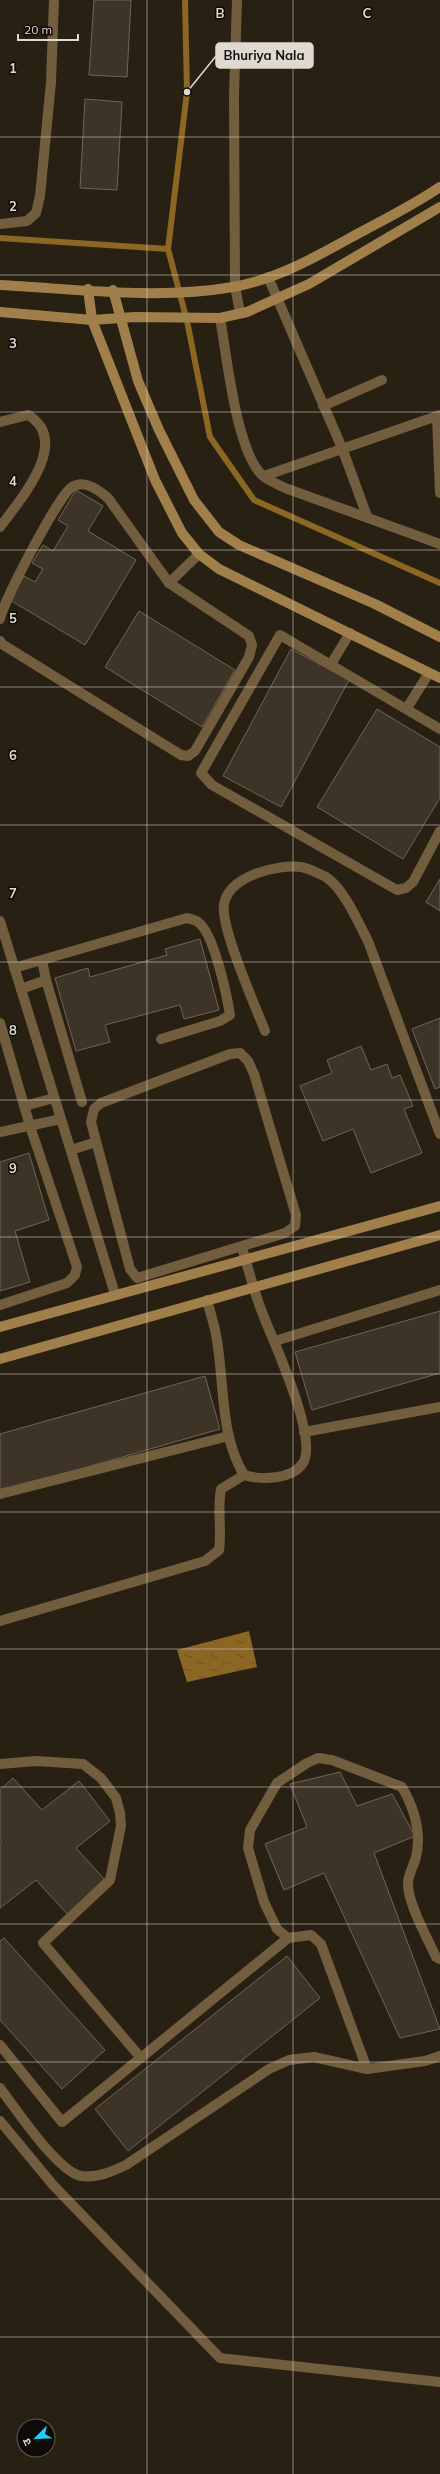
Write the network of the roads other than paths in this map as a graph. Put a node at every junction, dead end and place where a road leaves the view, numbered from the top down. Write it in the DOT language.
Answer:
graph roads {
  1 [pos="54,0"];
  2 [pos="237,0"];
  3 [pos="440,187"];
  4 [pos="440,207"];
  5 [pos="0,224"];
  6 [pos="268,277"];
  7 [pos="0,285"];
  8 [pos="235,286"];
  9 [pos="88,289"];
  10 [pos="113,290"];
  11 [pos="276,299"];
  12 [pos="0,312"];
  13 [pos="240,313"];
  14 [pos="120,318"];
  15 [pos="220,318"];
  16 [pos="92,320"];
  17 [pos="382,380"];
  18 [pos="323,406"];
  19 [pos="439,416"];
  20 [pos="0,422"];
  21 [pos="342,448"];
  22 [pos="264,476"];
  23 [pos="440,493"];
  24 [pos="367,516"];
  25 [pos="0,527"];
  26 [pos="440,544"];
  27 [pos="199,554"];
  28 [pos="169,583"];
  29 [pos="0,619"];
  30 [pos="350,633"];
  31 [pos="440,636"];
  32 [pos="0,641"];
  33 [pos="330,664"];
  34 [pos="430,673"];
  35 [pos="440,678"];
  36 [pos="406,708"];
  37 [pos="440,729"];
  38 [pos="440,831"];
  39 [pos="0,922"];
  40 [pos="42,960"];
  41 [pos="14,968"];
  42 [pos="46,980"];
  43 [pos="21,989"];
  44 [pos="0,1023"];
  45 [pos="265,1030"];
  46 [pos="161,1039"];
  47 [pos="54,1098"];
  48 [pos="82,1102"];
  49 [pos="24,1106"];
  50 [pos="61,1119"];
  51 [pos="30,1126"];
  52 [pos="0,1132"];
  53 [pos="440,1134"];
  54 [pos="96,1142"];
  55 [pos="71,1150"];
  56 [pos="440,1206"];
  57 [pos="440,1235"];
  58 [pos="242,1246"];
  59 [pos="246,1260"];
  60 [pos="253,1287"];
  61 [pos="440,1290"];
  62 [pos="115,1294"];
  63 [pos="207,1300"];
  64 [pos="0,1305"];
  65 [pos="0,1327"];
  66 [pos="275,1341"];
  67 [pos="0,1358"];
  68 [pos="440,1407"];
  69 [pos="304,1432"];
  70 [pos="229,1436"];
  71 [pos="244,1475"];
  72 [pos="0,1494"];
  73 [pos="0,1621"];
  74 [pos="0,1764"];
  75 [pos="288,1938"];
  76 [pos="440,1959"];
  77 [pos="0,2045"];
  78 [pos="440,2056"];
  79 [pos="141,2058"];
  80 [pos="367,2069"];
  81 [pos="0,2088"];
  82 [pos="0,2121"];
  83 [pos="440,2382"];
  1 -- 5 [label="street"];
  2 -- 8 [label="street"];
  3 -- 6 [label="street"];
  4 -- 11 [label="street"];
  6 -- 8 [label="street"];
  6 -- 11 [label="street"];
  7 -- 9 [label="street"];
  8 -- 10 [label="street"];
  8 -- 13 [label="street"];
  9 -- 10 [label="street"];
  9 -- 16 [label="street"];
  10 -- 14 [label="street"];
  11 -- 13 [label="street"];
  11 -- 18 [label="street"];
  12 -- 16 [label="street"];
  13 -- 15 [label="street"];
  14 -- 15 [label="street"];
  14 -- 16 [label="street"];
  14 -- 31 [label="street"];
  15 -- 22 [label="street"];
  16 -- 27 [label="street"];
  17 -- 18 [label="street"];
  18 -- 21 [label="street"];
  19 -- 21 [label="street"];
  19 -- 23 [label="street"];
  20 -- 25 [label="street"];
  21 -- 22 [label="street"];
  21 -- 24 [label="street"];
  22 -- 24 [label="street"];
  24 -- 26 [label="street"];
  27 -- 28 [label="street"];
  27 -- 30 [label="street"];
  28 -- 29 [label="street"];
  28 -- 32 [label="street"];
  30 -- 33 [label="street"];
  30 -- 34 [label="street"];
  33 -- 36 [label="street"];
  33 -- 38 [label="street"];
  34 -- 35 [label="street"];
  34 -- 36 [label="street"];
  36 -- 37 [label="street"];
  39 -- 41 [label="street"];
  40 -- 41 [label="street"];
  40 -- 42 [label="street"];
  40 -- 46 [label="street"];
  41 -- 43 [label="street"];
  42 -- 43 [label="street"];
  42 -- 48 [label="street"];
  43 -- 47 [label="street"];
  44 -- 49 [label="street"];
  45 -- 53 [label="street"];
  47 -- 49 [label="street"];
  47 -- 50 [label="street"];
  49 -- 51 [label="street"];
  50 -- 51 [label="street"];
  50 -- 55 [label="street"];
  51 -- 52 [label="street"];
  51 -- 64 [label="street"];
  54 -- 55 [label="street"];
  54 -- 58 [label="street"];
  54 -- 58 [label="street"];
  55 -- 62 [label="street"];
  56 -- 59 [label="street"];
  57 -- 60 [label="street"];
  58 -- 59 [label="street"];
  59 -- 60 [label="street"];
  59 -- 62 [label="street"];
  60 -- 63 [label="street"];
  60 -- 66 [label="street"];
  61 -- 66 [label="street"];
  62 -- 65 [label="street"];
  63 -- 67 [label="street"];
  63 -- 70 [label="street"];
  66 -- 69 [label="street"];
  68 -- 69 [label="street"];
  69 -- 71 [label="street"];
  70 -- 71 [label="street"];
  70 -- 72 [label="street"];
  71 -- 73 [label="street"];
  74 -- 79 [label="street"];
  75 -- 76 [label="street"];
  75 -- 79 [label="street"];
  75 -- 80 [label="street"];
  77 -- 79 [label="street"];
  78 -- 80 [label="street"];
  80 -- 81 [label="street"];
  82 -- 83 [label="street"];
}
